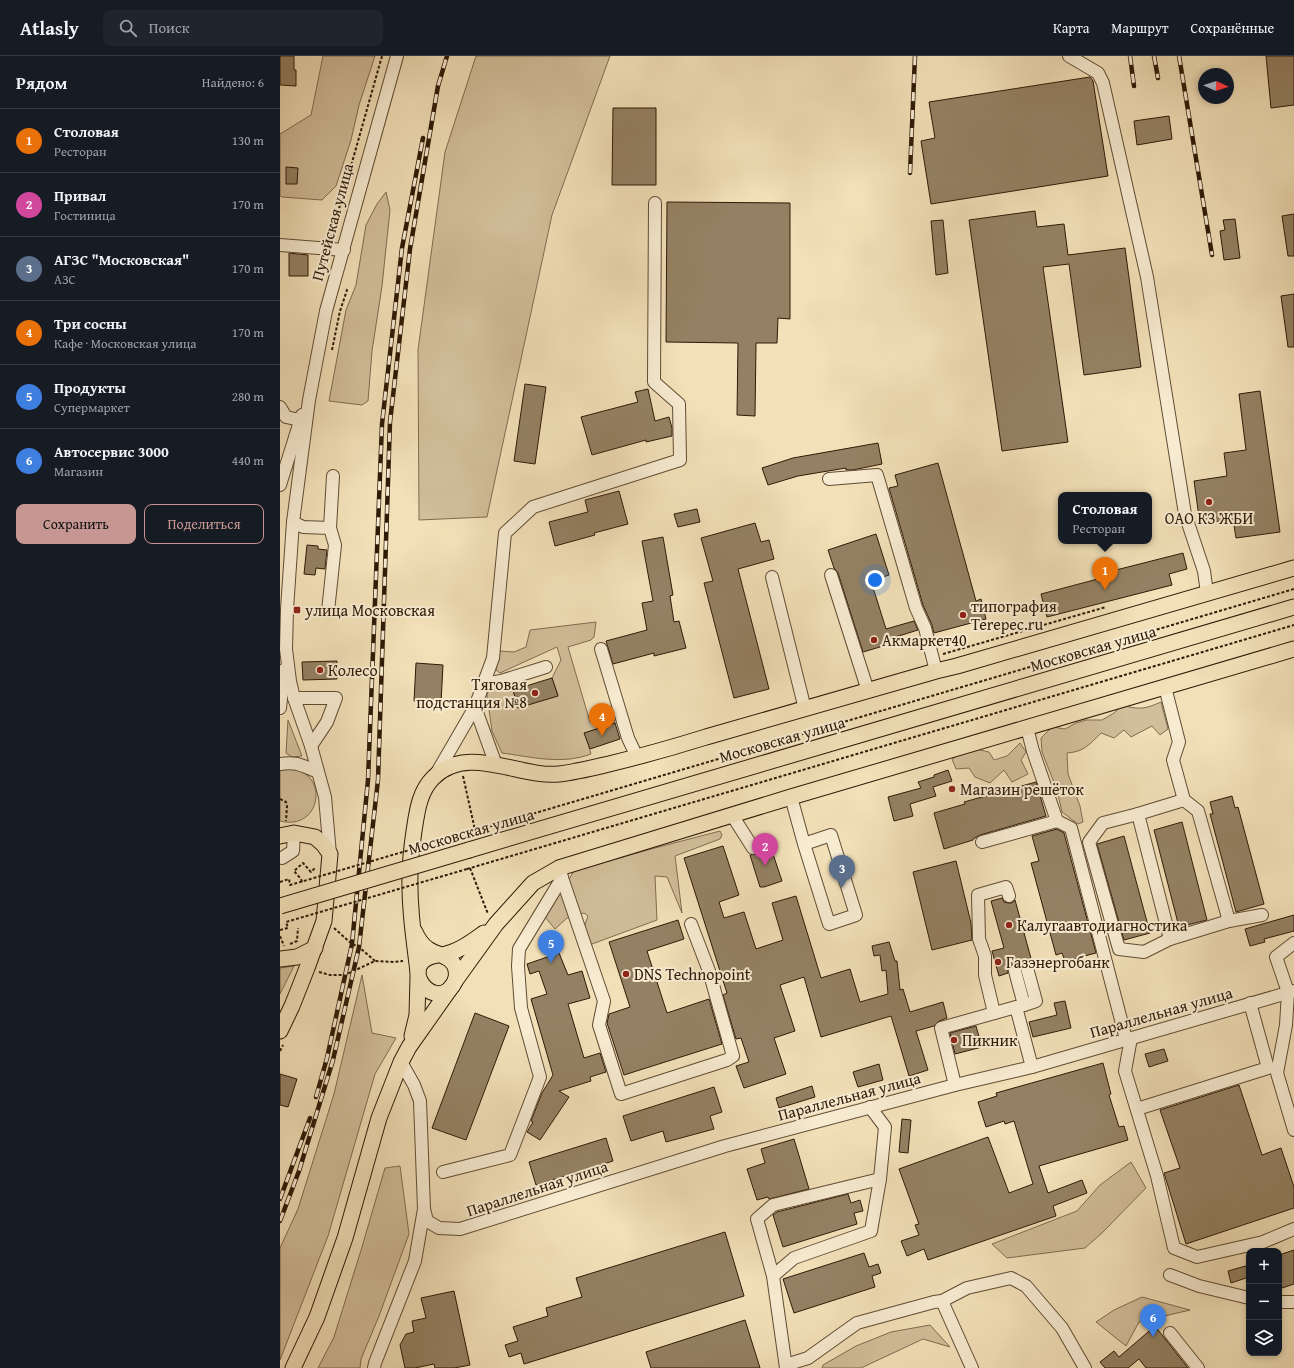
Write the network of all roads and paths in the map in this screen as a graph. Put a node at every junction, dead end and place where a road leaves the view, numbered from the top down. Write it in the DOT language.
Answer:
graph roads {
  1 [pos="397,56"];
  2 [pos="1069,56"];
  3 [pos="655,203"];
  4 [pos="280,245"];
  5 [pos="344,250"];
  6 [pos="309,400"];
  7 [pos="280,407"];
  8 [pos="300,420"];
  9 [pos="333,476"];
  10 [pos="828,480"];
  11 [pos="280,485"];
  12 [pos="293,522"];
  13 [pos="330,528"];
  14 [pos="1294,568"];
  15 [pos="831,575"];
  16 [pos="772,577"];
  17 [pos="1294,589"];
  18 [pos="1207,593"];
  19 [pos="1294,607"];
  20 [pos="328,611"];
  21 [pos="1294,625"];
  22 [pos="286,649"];
  23 [pos="601,649"];
  24 [pos="1294,649"];
  25 [pos="546,667"];
  26 [pos="936,671"];
  27 [pos="483,684"];
  28 [pos="1165,687"];
  29 [pos="868,690"];
  30 [pos="294,698"];
  31 [pos="475,707"];
  32 [pos="280,708"];
  33 [pos="805,709"];
  34 [pos="1027,728"];
  35 [pos="311,746"];
  36 [pos="637,757"];
  37 [pos="280,764"];
  38 [pos="496,765"];
  39 [pos="318,772"];
  40 [pos="463,773"];
  41 [pos="434,777"];
  42 [pos="791,797"];
  43 [pos="1184,800"];
  44 [pos="1138,814"];
  45 [pos="732,815"];
  46 [pos="1057,822"];
  47 [pos="475,830"];
  48 [pos="287,834"];
  49 [pos="982,842"];
  50 [pos="804,844"];
  51 [pos="753,848"];
  52 [pos="330,854"];
  53 [pos="282,858"];
  54 [pos="469,868"];
  55 [pos="310,872"];
  56 [pos="561,873"];
  57 [pos="280,882"];
  58 [pos="302,882"];
  59 [pos="1000,895"];
  60 [pos="280,906"];
  61 [pos="1262,915"];
  62 [pos="1229,921"];
  63 [pos="493,922"];
  64 [pos="691,924"];
  65 [pos="330,925"];
  66 [pos="412,926"];
  67 [pos="298,928"];
  68 [pos="280,930"];
  69 [pos="280,936"];
  70 [pos="1170,939"];
  71 [pos="1294,943"];
  72 [pos="315,948"];
  73 [pos="439,955"];
  74 [pos="280,959"];
  75 [pos="375,961"];
  76 [pos="404,961"];
  77 [pos="1027,968"];
  78 [pos="317,971"];
  79 [pos="1015,971"];
  80 [pos="418,974"];
  81 [pos="454,983"];
  82 [pos="1291,992"];
  83 [pos="1250,1003"];
  84 [pos="1020,1006"];
  85 [pos="994,1013"];
  86 [pos="280,1031"];
  87 [pos="1128,1038"];
  88 [pos="408,1047"];
  89 [pos="401,1062"];
  90 [pos="1032,1066"];
  91 [pos="955,1085"];
  92 [pos="870,1108"];
  93 [pos="1137,1109"];
  94 [pos="1294,1130"];
  95 [pos="443,1172"];
  96 [pos="880,1179"];
  97 [pos="424,1209"];
  98 [pos="1294,1229"];
  99 [pos="1170,1275"];
  100 [pos="773,1276"];
  101 [pos="1246,1297"];
  102 [pos="942,1301"];
  103 [pos="1282,1302"];
  104 [pos="1294,1302"];
  105 [pos="1170,1333"];
  106 [pos="786,1367"];
  107 [pos="293,1368"];
  108 [pos="374,1368"];
  109 [pos="972,1368"];
  110 [pos="1085,1368"];
  111 [pos="1198,1368"];
  1 -- 5 [label="street, Путейская улица"];
  2 -- 18 [label="street"];
  3 -- 27 [label="street"];
  4 -- 5 [label="street"];
  5 -- 6 [label="street, Путейская улица"];
  6 -- 8 [label="street, Путейская улица"];
  6 -- 12 [label="street, Путейская улица"];
  7 -- 8 [label="street"];
  8 -- 11 [label="street, Путейская улица"];
  9 -- 13 [label="street"];
  10 -- 26 [label="street"];
  12 -- 13 [label="street"];
  12 -- 22 [label="street, Путейская улица"];
  13 -- 20 [label="street"];
  14 -- 18 [label="main road"];
  15 -- 29 [label="street"];
  16 -- 33 [label="street"];
  17 -- 47 [label="path"];
  18 -- 26 [label="main road"];
  19 -- 60 [label="main road, Московская улица, bridge"];
  21 -- 54 [label="path"];
  22 -- 30 [label="street, Путейская улица"];
  22 -- 32 [label="street"];
  23 -- 36 [label="street"];
  24 -- 28 [label="main road"];
  25 -- 27 [label="street"];
  26 -- 29 [label="main road"];
  27 -- 31 [label="street"];
  28 -- 34 [label="main road"];
  28 -- 43 [label="street"];
  29 -- 33 [label="main road"];
  30 -- 35 [label="street, Путейская улица"];
  30 -- 35 [label="street"];
  31 -- 38 [label="street"];
  31 -- 41 [label="street"];
  33 -- 36 [label="main road"];
  34 -- 42 [label="main road"];
  34 -- 46 [label="street"];
  35 -- 39 [label="street, Путейская улица"];
  36 -- 38 [label="main road"];
  37 -- 39 [label="street"];
  38 -- 41 [label="main road"];
  39 -- 52 [label="street, Путейская улица"];
  40 -- 47 [label="path"];
  41 -- 66 [label="main road"];
  42 -- 45 [label="main road"];
  42 -- 50 [label="street"];
  43 -- 44 [label="street"];
  43 -- 62 [label="street"];
  44 -- 70 [label="street"];
  44 -- 70 [label="street"];
  45 -- 51 [label="street"];
  45 -- 56 [label="main road"];
  46 -- 49 [label="street"];
  46 -- 87 [label="street"];
  47 -- 58 [label="path, bridge"];
  48 -- 52 [label="main road"];
  48 -- 53 [label="street"];
  50 -- 50 [label="street"];
  52 -- 72 [label="main road, Путейская улица"];
  54 -- 63 [label="path"];
  54 -- 68 [label="path, bridge"];
  55 -- 58 [label="path"];
  56 -- 63 [label="main road"];
  56 -- 64 [label="street"];
  56 -- 95 [label="street"];
  57 -- 58 [label="path, bridge"];
  59 -- 85 [label="street"];
  61 -- 62 [label="street"];
  62 -- 70 [label="street"];
  63 -- 73 [label="main road"];
  63 -- 81 [label="main road"];
  65 -- 75 [label="path"];
  66 -- 73 [label="main road"];
  66 -- 80 [label="main road"];
  67 -- 69 [label="path"];
  71 -- 82 [label="street"];
  72 -- 74 [label="main road"];
  72 -- 86 [label="main road, Путейская улица"];
  73 -- 80 [label="main road"];
  73 -- 81 [label="main road"];
  75 -- 76 [label="path"];
  75 -- 78 [label="path"];
  77 -- 84 [label="street"];
  79 -- 84 [label="street"];
  80 -- 81 [label="main road"];
  80 -- 88 [label="main road"];
  81 -- 88 [label="main road"];
  82 -- 83 [label="street, Параллельная улица"];
  82 -- 94 [label="street"];
  83 -- 87 [label="street, Параллельная улица"];
  83 -- 93 [label="street"];
  84 -- 85 [label="street"];
  84 -- 90 [label="street"];
  85 -- 91 [label="street"];
  87 -- 90 [label="street, Параллельная улица"];
  87 -- 93 [label="street"];
  88 -- 89 [label="main road"];
  89 -- 97 [label="street"];
  89 -- 107 [label="main road"];
  90 -- 91 [label="street, Параллельная улица"];
  91 -- 92 [label="street, Параллельная улица"];
  92 -- 96 [label="street"];
  92 -- 97 [label="street, Параллельная улица"];
  93 -- 98 [label="street"];
  96 -- 100 [label="street"];
  96 -- 100 [label="street"];
  97 -- 108 [label="street"];
  99 -- 101 [label="street"];
  100 -- 106 [label="street"];
  102 -- 106 [label="street"];
  102 -- 109 [label="street"];
  102 -- 110 [label="street"];
  103 -- 104 [label="street"];
  105 -- 111 [label="street"];
}
